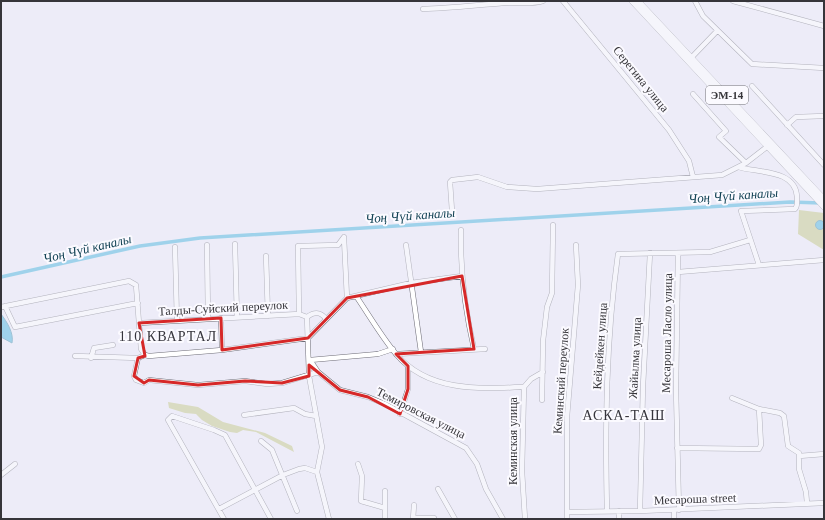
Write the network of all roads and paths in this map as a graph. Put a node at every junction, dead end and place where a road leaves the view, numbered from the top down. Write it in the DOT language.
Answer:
graph roads {
  1 [pos="543,1"];
  2 [pos="563,1"];
  3 [pos="632,1"];
  4 [pos="638,1"];
  5 [pos="695,1"];
  6 [pos="732,1"];
  7 [pos="423,9"];
  8 [pos="824,26"];
  9 [pos="717,31"];
  10 [pos="692,57"];
  11 [pos="824,68"];
  12 [pos="752,86"];
  13 [pos="693,94"];
  14 [pos="824,116"];
  15 [pos="787,125"];
  16 [pos="768,146"];
  17 [pos="746,163"];
  18 [pos="824,165"];
  19 [pos="738,167"];
  20 [pos="693,177"];
  21 [pos="824,199"];
  22 [pos="824,207"];
  23 [pos="452,211"];
  24 [pos="553,225"];
  25 [pos="461,230"];
  26 [pos="750,240"];
  27 [pos="235,244"];
  28 [pos="206,245"];
  29 [pos="406,245"];
  30 [pos="576,245"];
  31 [pos="175,247"];
  32 [pos="678,252"];
  33 [pos="650,253"];
  34 [pos="266,256"];
  35 [pos="824,260"];
  36 [pos="759,265"];
  37 [pos="678,272"];
  38 [pos="462,276"];
  39 [pos="411,284"];
  40 [pos="356,296"];
  41 [pos="347,298"];
  42 [pos="138,303"];
  43 [pos="3,307"];
  44 [pos="299,314"];
  45 [pos="268,316"];
  46 [pos="237,317"];
  47 [pos="307,317"];
  48 [pos="221,318"];
  49 [pos="208,319"];
  50 [pos="326,319"];
  51 [pos="177,321"];
  52 [pos="139,323"];
  53 [pos="308,338"];
  54 [pos="113,345"];
  55 [pos="474,349"];
  56 [pos="485,349"];
  57 [pos="222,350"];
  58 [pos="395,352"];
  59 [pos="421,352"];
  60 [pos="146,355"];
  61 [pos="75,356"];
  62 [pos="91,358"];
  63 [pos="138,358"];
  64 [pos="310,360"];
  65 [pos="408,366"];
  66 [pos="318,372"];
  67 [pos="543,372"];
  68 [pos="309,376"];
  69 [pos="524,387"];
  70 [pos="732,398"];
  71 [pos="542,400"];
  72 [pos="759,409"];
  73 [pos="400,414"];
  74 [pos="244,415"];
  75 [pos="316,416"];
  76 [pos="261,441"];
  77 [pos="677,448"];
  78 [pos="824,454"];
  79 [pos="799,456"];
  80 [pos="15,464"];
  81 [pos="358,464"];
  82 [pos="318,472"];
  83 [pos="1,475"];
  84 [pos="283,475"];
  85 [pos="438,489"];
  86 [pos="256,490"];
  87 [pos="385,491"];
  88 [pos="807,503"];
  89 [pos="824,503"];
  90 [pos="414,505"];
  91 [pos="384,508"];
  92 [pos="219,509"];
  93 [pos="676,510"];
  94 [pos="297,511"];
  95 [pos="607,511"];
  96 [pos="619,511"];
  97 [pos="640,511"];
  98 [pos="567,512"];
  99 [pos="414,518"];
  100 [pos="434,518"];
  101 [pos="224,519"];
  102 [pos="271,519"];
  103 [pos="329,519"];
  104 [pos="385,519"];
  105 [pos="454,519"];
  106 [pos="503,519"];
  107 [pos="525,519"];
  108 [pos="567,519"];
  109 [pos="620,519"];
  110 [pos="674,519"];
  1 -- 7 [label="street"];
  2 -- 20 [label="street, Серегина улица"];
  3 -- 16 [label="main road, ЭМ-14"];
  4 -- 10 [label="main road, ЭМ-14"];
  5 -- 9 [label="street"];
  6 -- 8 [label="street"];
  9 -- 10 [label="street"];
  9 -- 11 [label="street"];
  10 -- 21 [label="main road, ЭМ-14"];
  12 -- 15 [label="street"];
  13 -- 17 [label="street"];
  14 -- 15 [label="street"];
  15 -- 18 [label="street"];
  16 -- 17 [label="street"];
  16 -- 22 [label="main road, ЭМ-14"];
  17 -- 19 [label="street"];
  19 -- 20 [label="street"];
  19 -- 26 [label="street"];
  20 -- 23 [label="street"];
  24 -- 67 [label="street"];
  25 -- 38 [label="street"];
  26 -- 32 [label="street"];
  26 -- 36 [label="street"];
  27 -- 46 [label="street"];
  28 -- 49 [label="street"];
  29 -- 39 [label="street"];
  30 -- 98 [label="street, Кеминский переулок"];
  31 -- 51 [label="street"];
  32 -- 33 [label="street"];
  32 -- 37 [label="street, Месароша Ласло улица"];
  33 -- 95 [label="street, Кейдейкен улица"];
  33 -- 97 [label="street, Жайылма улица"];
  34 -- 45 [label="street"];
  35 -- 36 [label="street"];
  36 -- 37 [label="street"];
  37 -- 77 [label="street, Месароша Ласло улица"];
  38 -- 39 [label="street"];
  38 -- 55 [label="street"];
  39 -- 40 [label="street"];
  39 -- 59 [label="street"];
  40 -- 41 [label="street"];
  40 -- 58 [label="street"];
  41 -- 44 [label="street"];
  41 -- 50 [label="street"];
  42 -- 43 [label="street"];
  42 -- 43 [label="street"];
  42 -- 52 [label="street"];
  44 -- 45 [label="street, Талды-Суйский переулок"];
  44 -- 47 [label="street, Талды-Суйский переулок"];
  45 -- 46 [label="street, Талды-Суйский переулок"];
  46 -- 48 [label="street, Талды-Суйский переулок"];
  47 -- 50 [label="street"];
  47 -- 53 [label="street"];
  48 -- 49 [label="street, Талды-Суйский переулок"];
  48 -- 57 [label="street"];
  49 -- 51 [label="street, Талды-Суйский переулок"];
  50 -- 53 [label="street"];
  51 -- 52 [label="street, Талды-Суйский переулок"];
  52 -- 60 [label="street"];
  53 -- 57 [label="street"];
  53 -- 64 [label="street"];
  54 -- 62 [label="street"];
  55 -- 56 [label="street"];
  55 -- 59 [label="street"];
  57 -- 60 [label="street"];
  58 -- 59 [label="street"];
  58 -- 64 [label="street"];
  58 -- 65 [label="street"];
  60 -- 63 [label="street"];
  61 -- 62 [label="street"];
  62 -- 63 [label="street"];
  63 -- 68 [label="street"];
  64 -- 66 [label="street, Темировская улица"];
  64 -- 68 [label="street"];
  65 -- 69 [label="street"];
  65 -- 73 [label="street"];
  66 -- 68 [label="street"];
  66 -- 73 [label="street, Темировская улица"];
  67 -- 69 [label="street, Кеминская улица"];
  67 -- 71 [label="street"];
  68 -- 75 [label="street"];
  69 -- 107 [label="street, Кеминская улица"];
  70 -- 72 [label="street"];
  72 -- 77 [label="street"];
  72 -- 79 [label="street"];
  73 -- 106 [label="street, Темировская улица"];
  74 -- 75 [label="street"];
  75 -- 82 [label="street"];
  76 -- 84 [label="street"];
  77 -- 93 [label="street, Месароша Ласло улица"];
  78 -- 79 [label="street"];
  79 -- 88 [label="street"];
  80 -- 83 [label="street"];
  81 -- 91 [label="street"];
  82 -- 84 [label="street"];
  82 -- 103 [label="street"];
  84 -- 86 [label="street"];
  84 -- 94 [label="street"];
  85 -- 105 [label="street"];
  86 -- 92 [label="street"];
  86 -- 92 [label="street"];
  86 -- 102 [label="street"];
  87 -- 91 [label="street"];
  88 -- 89 [label="street, Месароша street"];
  88 -- 93 [label="street, Месароша street"];
  90 -- 99 [label="street"];
  91 -- 104 [label="street"];
  92 -- 101 [label="street"];
  93 -- 97 [label="street, Месароша street"];
  93 -- 110 [label="street, Месароша Ласло улица"];
  95 -- 96 [label="street, Месароша street"];
  95 -- 98 [label="street, Месароша street"];
  96 -- 97 [label="street, Месароша street"];
  96 -- 109 [label="street"];
  98 -- 108 [label="street, Кеминский переулок"];
  99 -- 100 [label="street"];
}
